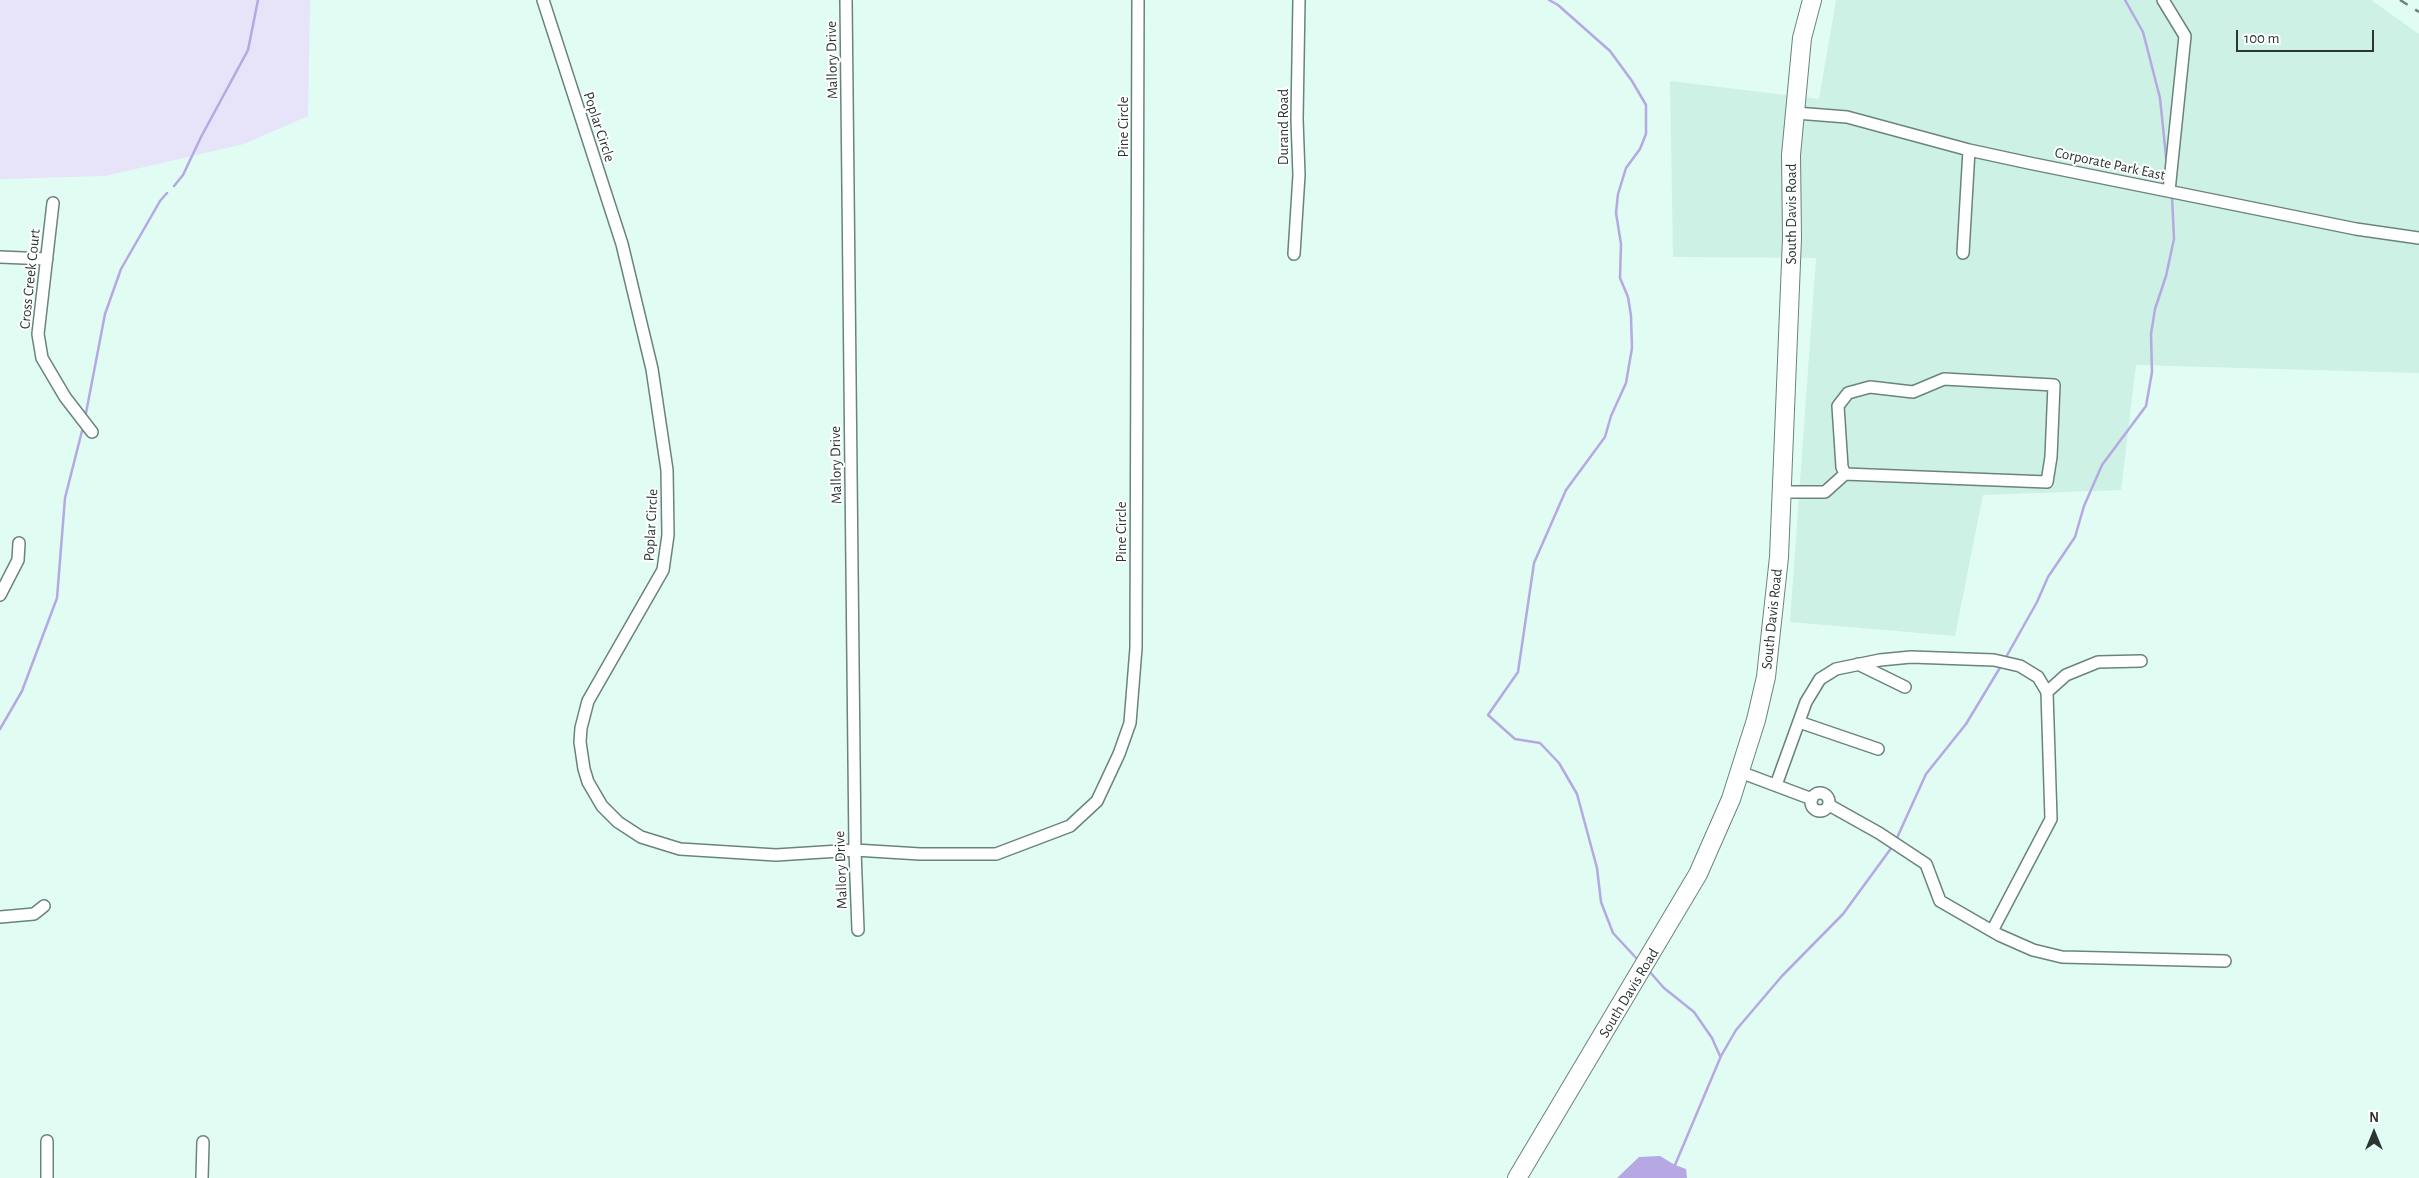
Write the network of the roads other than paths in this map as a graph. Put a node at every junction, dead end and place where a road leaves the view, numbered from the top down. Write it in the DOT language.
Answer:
graph roads {
  1 [pos="543,0"];
  2 [pos="846,0"];
  3 [pos="1138,0"];
  4 [pos="1299,0"];
  5 [pos="1812,0"];
  6 [pos="2163,0"];
  7 [pos="1796,113"];
  8 [pos="1969,150"];
  9 [pos="2169,192"];
  10 [pos="53,203"];
  11 [pos="2419,238"];
  12 [pos="1963,253"];
  13 [pos="1294,254"];
  14 [pos="0,257"];
  15 [pos="47,259"];
  16 [pos="92,432"];
  17 [pos="1845,474"];
  18 [pos="1782,492"];
  19 [pos="19,543"];
  20 [pos="0,595"];
  21 [pos="2140,661"];
  22 [pos="1858,664"];
  23 [pos="1905,687"];
  24 [pos="2047,692"];
  25 [pos="1799,722"];
  26 [pos="1878,749"];
  27 [pos="1740,772"];
  28 [pos="1776,785"];
  29 [pos="855,850"];
  30 [pos="44,906"];
  31 [pos="0,917"];
  32 [pos="858,930"];
  33 [pos="1992,931"];
  34 [pos="2226,961"];
  35 [pos="47,1141"];
  36 [pos="202,1142"];
  37 [pos="47,1178"];
  38 [pos="202,1178"];
  39 [pos="1517,1178"];
  1 -- 29 [label="street, Poplar Circle"];
  2 -- 29 [label="street, Mallory Drive"];
  3 -- 29 [label="street, Pine Circle"];
  4 -- 13 [label="street, Durand Road"];
  5 -- 7 [label="main road, South Davis Road"];
  6 -- 9 [label="street"];
  7 -- 8 [label="street, Corporate Park East"];
  7 -- 18 [label="main road, South Davis Road"];
  8 -- 9 [label="street, Corporate Park East"];
  8 -- 12 [label="street"];
  9 -- 11 [label="street, Corporate Park East"];
  10 -- 15 [label="street, Cross Creek Court"];
  14 -- 15 [label="street"];
  15 -- 16 [label="street, Cross Creek Court"];
  17 -- 17 [label="street"];
  17 -- 18 [label="street"];
  18 -- 27 [label="main road, South Davis Road"];
  19 -- 20 [label="street"];
  21 -- 24 [label="street"];
  22 -- 23 [label="street"];
  22 -- 24 [label="street"];
  22 -- 25 [label="street"];
  24 -- 33 [label="street"];
  25 -- 26 [label="street"];
  25 -- 28 [label="street"];
  27 -- 28 [label="street"];
  27 -- 39 [label="main road, South Davis Road"];
  28 -- 33 [label="street"];
  29 -- 32 [label="street, Mallory Drive"];
  30 -- 31 [label="street"];
  33 -- 34 [label="street"];
  35 -- 37 [label="street"];
  36 -- 38 [label="street"];
}
